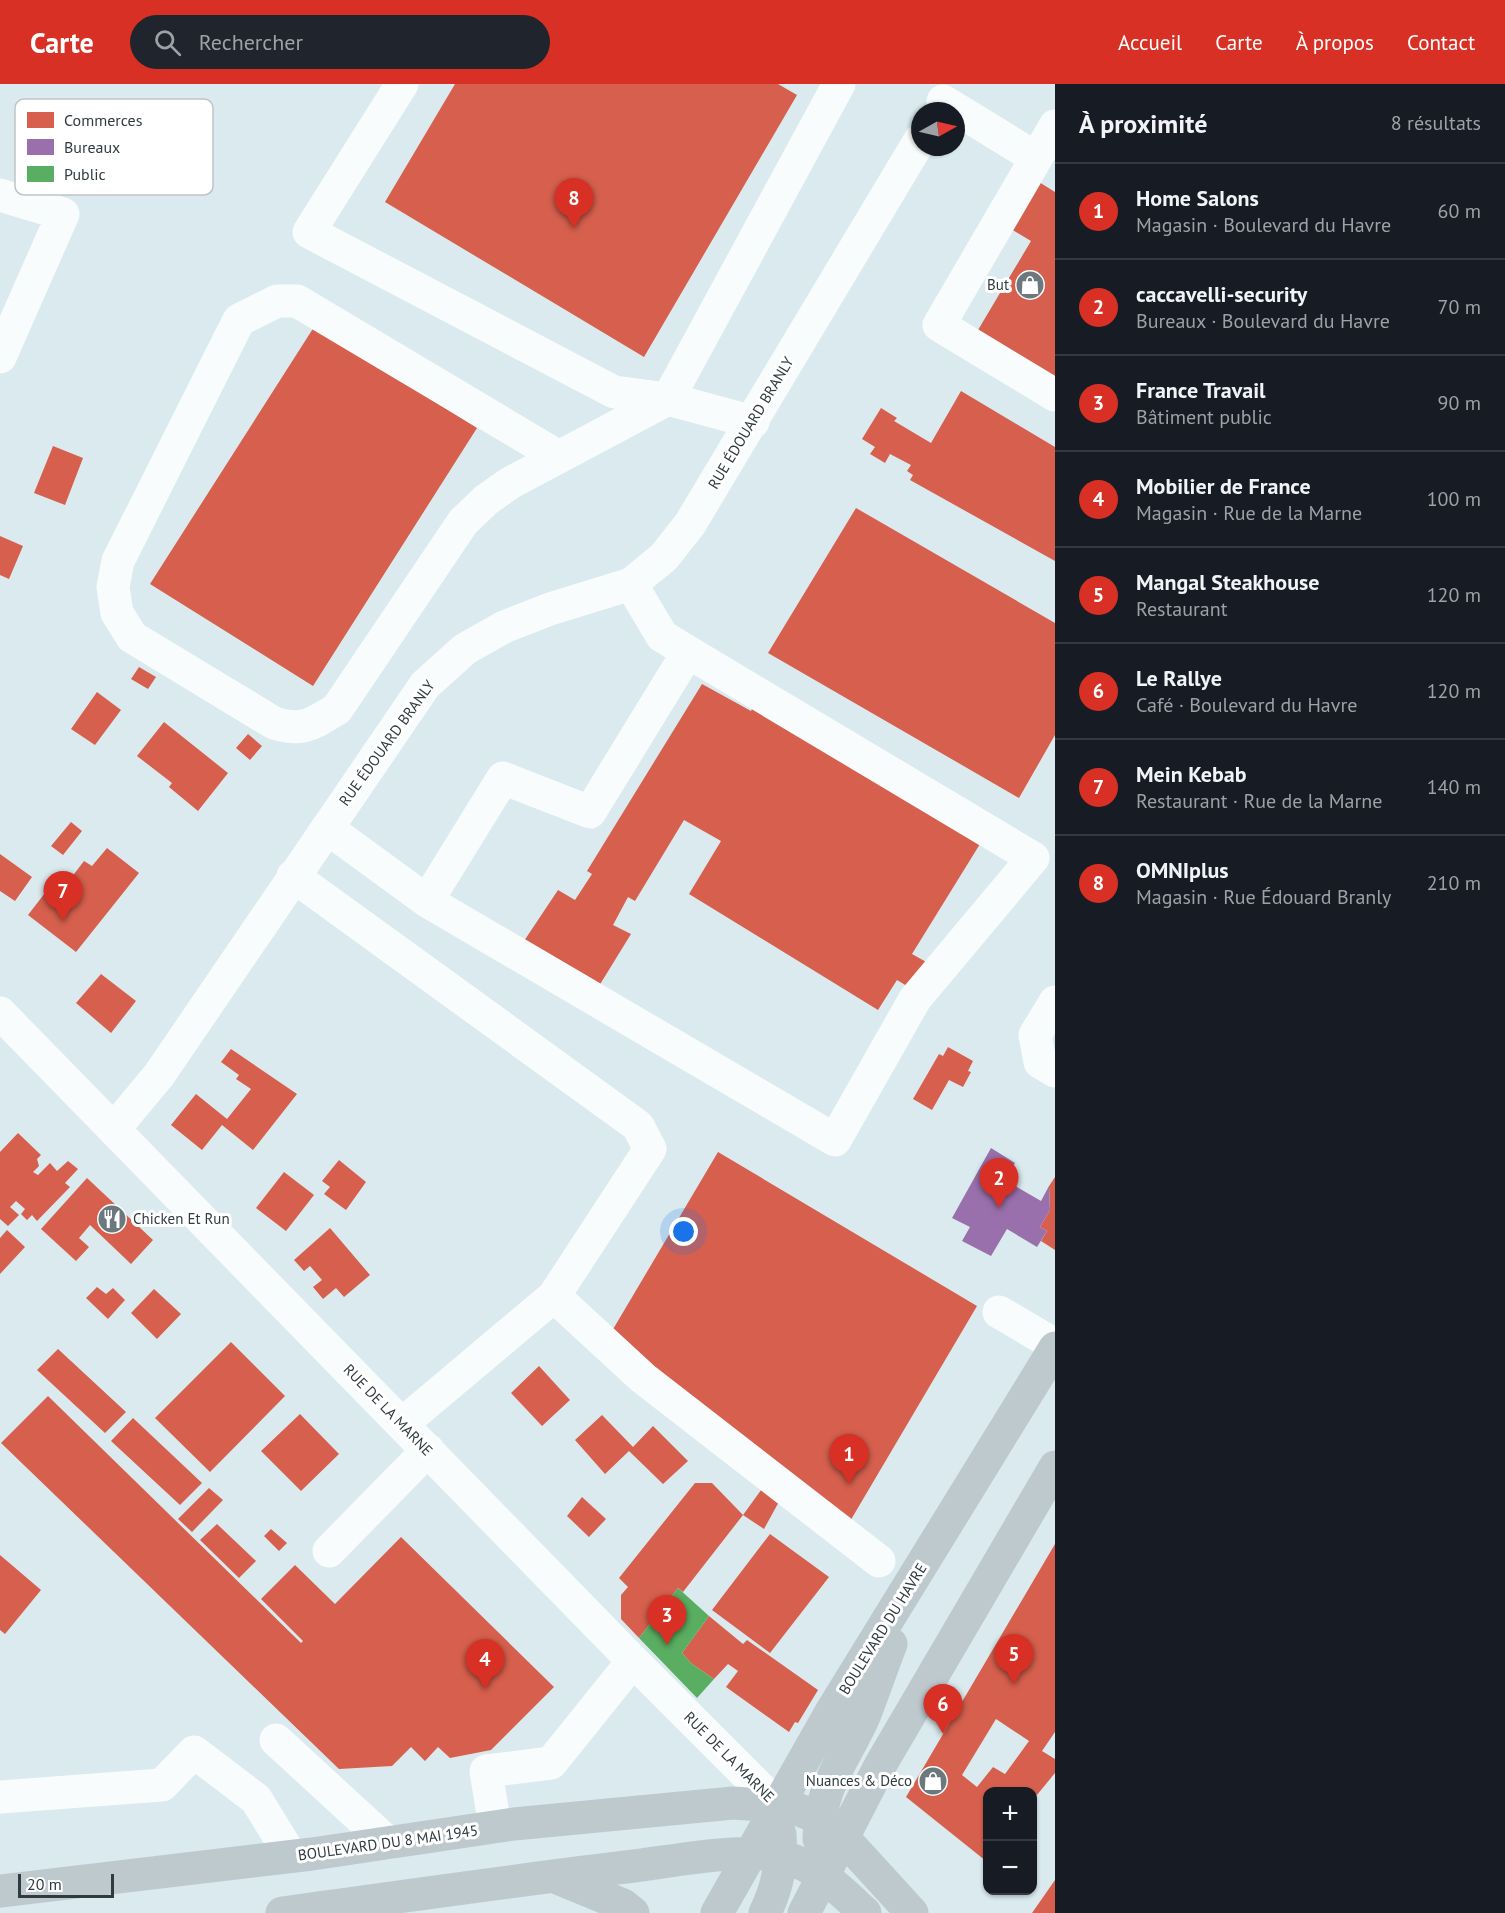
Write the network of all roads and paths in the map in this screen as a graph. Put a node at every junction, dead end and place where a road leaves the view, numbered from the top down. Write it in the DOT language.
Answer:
graph roads {
  1 [pos="402,84"];
  2 [pos="839,84"];
  3 [pos="945,99"];
  4 [pos="1055,126"];
  5 [pos="911,155"];
  6 [pos="1036,158"];
  7 [pos="0,195"];
  8 [pos="0,357"];
  9 [pos="1055,395"];
  10 [pos="668,399"];
  11 [pos="753,422"];
  12 [pos="559,457"];
  13 [pos="631,584"];
  14 [pos="688,651"];
  15 [pos="327,828"];
  16 [pos="293,876"];
  17 [pos="427,900"];
  18 [pos="1055,1002"];
  19 [pos="0,1013"];
  20 [pos="1055,1071"];
  21 [pos="114,1129"];
  22 [pos="554,1296"];
  23 [pos="999,1312"];
  24 [pos="1055,1346"];
  25 [pos="402,1424"];
  26 [pos="428,1450"];
  27 [pos="1055,1467"];
  28 [pos="868,1524"];
  29 [pos="329,1551"];
  30 [pos="879,1561"];
  31 [pos="910,1586"];
  32 [pos="633,1661"];
  33 [pos="276,1740"];
  34 [pos="0,1797"];
  35 [pos="777,1805"];
  36 [pos="495,1827"];
  37 [pos="831,1828"];
  38 [pos="388,1843"];
  39 [pos="291,1856"];
  40 [pos="766,1856"];
  41 [pos="824,1875"];
  42 [pos="553,1876"];
  43 [pos="0,1892"];
  44 [pos="282,1913"];
  45 [pos="633,1913"];
  46 [pos="717,1913"];
  47 [pos="765,1913"];
  48 [pos="804,1913"];
  49 [pos="865,1913"];
  50 [pos="912,1913"];
  1 -- 10 [label="street"];
  2 -- 10 [label="street"];
  3 -- 6 [label="street"];
  4 -- 6 [label="street"];
  5 -- 11 [label="street, RUE ÉDOUARD BRANLY"];
  6 -- 9 [label="street"];
  7 -- 8 [label="street"];
  10 -- 11 [label="street"];
  10 -- 12 [label="street"];
  11 -- 13 [label="street, RUE ÉDOUARD BRANLY"];
  12 -- 12 [label="street"];
  13 -- 14 [label="street"];
  13 -- 15 [label="street, RUE ÉDOUARD BRANLY"];
  14 -- 17 [label="street"];
  14 -- 17 [label="street"];
  15 -- 16 [label="street, RUE ÉDOUARD BRANLY"];
  15 -- 17 [label="street"];
  16 -- 21 [label="street, RUE ÉDOUARD BRANLY"];
  16 -- 22 [label="street"];
  18 -- 20 [label="street"];
  19 -- 21 [label="street, RUE DE LA MARNE"];
  21 -- 25 [label="street, RUE DE LA MARNE"];
  22 -- 25 [label="street"];
  22 -- 30 [label="street"];
  23 -- 24 [label="street"];
  24 -- 31 [label="main road, BOULEVARD DU HAVRE"];
  25 -- 26 [label="street, RUE DE LA MARNE"];
  26 -- 29 [label="street"];
  26 -- 32 [label="street, RUE DE LA MARNE"];
  27 -- 37 [label="main road"];
  28 -- 30 [label="street"];
  30 -- 31 [label="street"];
  31 -- 35 [label="main road, BOULEVARD DU HAVRE"];
  31 -- 37 [label="main road"];
  32 -- 35 [label="street, RUE DE LA MARNE"];
  32 -- 36 [label="street"];
  33 -- 38 [label="street"];
  34 -- 39 [label="street"];
  35 -- 36 [label="main road, BOULEVARD DU 8 MAI 1945"];
  35 -- 37 [label="main road, BOULEVARD DU 8 MAI 1945"];
  35 -- 40 [label="main road, BOULEVARD DU HAVRE"];
  36 -- 38 [label="main road, BOULEVARD DU 8 MAI 1945"];
  37 -- 41 [label="main road"];
  37 -- 50 [label="main road"];
  38 -- 39 [label="main road, BOULEVARD DU 8 MAI 1945"];
  39 -- 43 [label="main road, BOULEVARD DU 8 MAI 1945"];
  40 -- 41 [label="main road"];
  40 -- 42 [label="main road"];
  40 -- 46 [label="main road, BOULEVARD DU HAVRE"];
  40 -- 47 [label="main road"];
  41 -- 48 [label="main road"];
  41 -- 49 [label="main road"];
  42 -- 44 [label="main road"];
  42 -- 45 [label="main road"];
}
